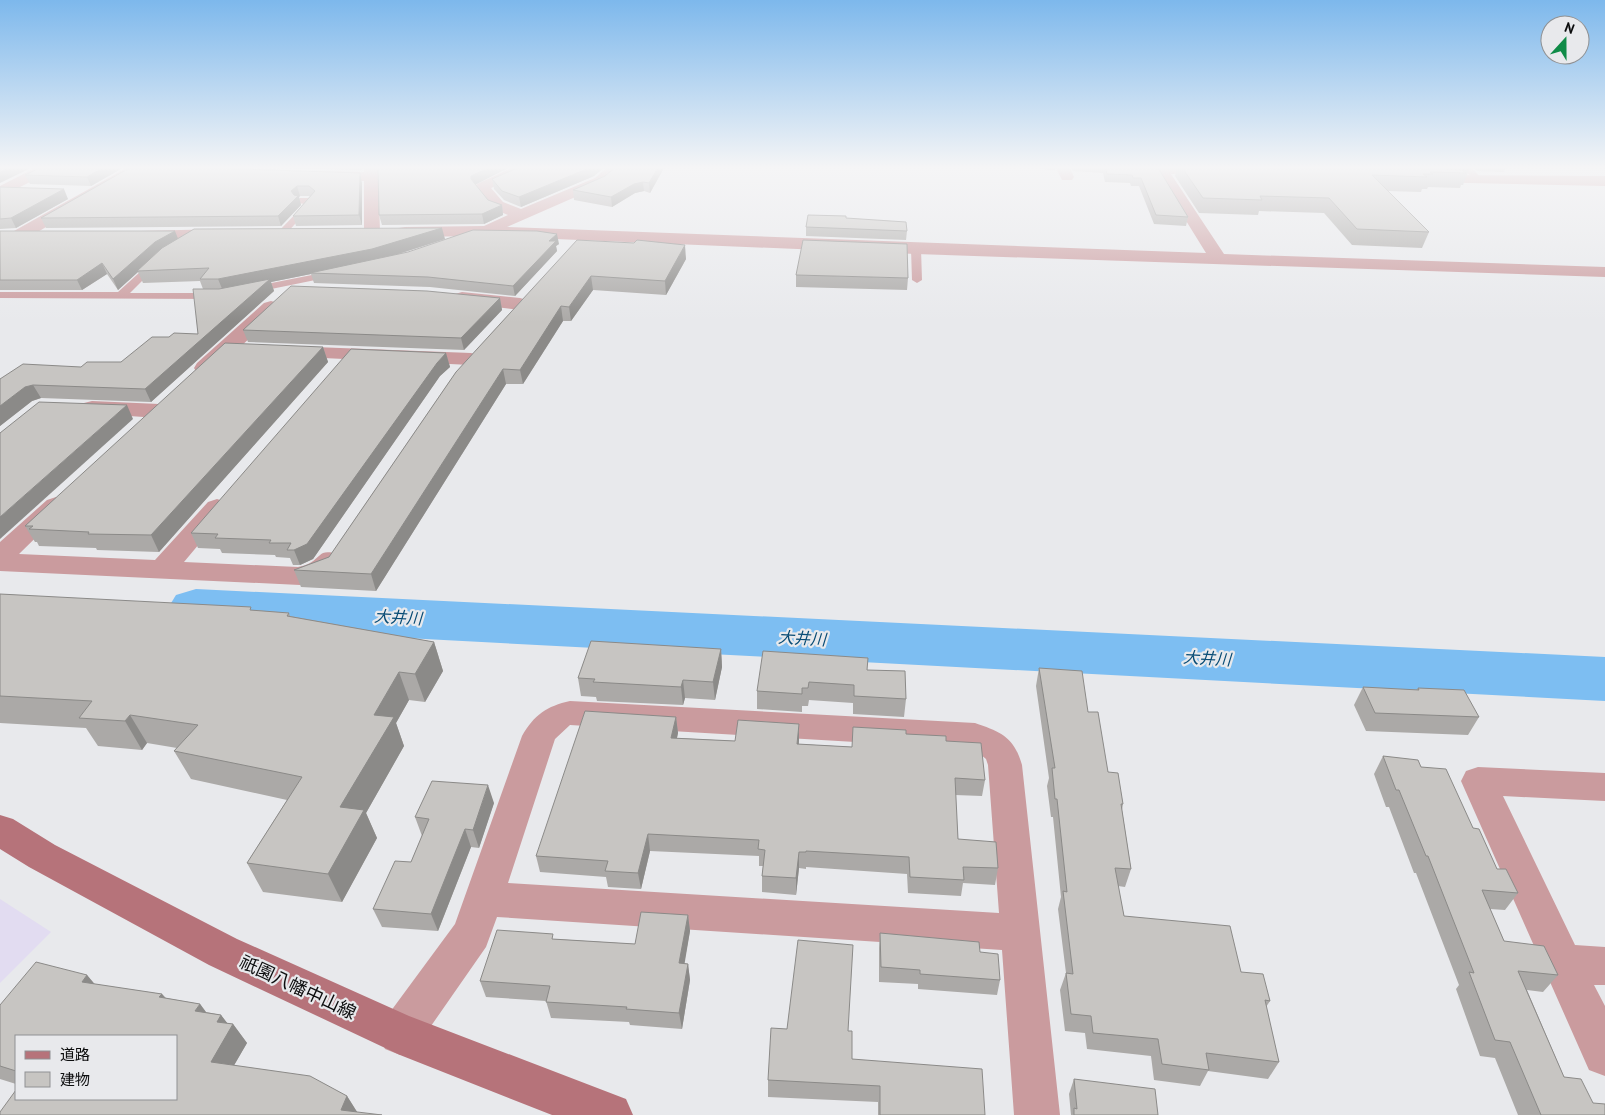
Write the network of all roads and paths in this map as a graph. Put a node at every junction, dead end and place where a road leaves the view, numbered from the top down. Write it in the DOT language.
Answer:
graph roads {
  1 [pos="50,218"];
  2 [pos="292,218"];
  3 [pos="366,218"];
  4 [pos="515,218"];
  5 [pos="1191,218"];
  6 [pos="485,231"];
  7 [pos="299,233"];
  8 [pos="238,234"];
  9 [pos="274,234"];
  10 [pos="583,234"];
  11 [pos="0,235"];
  12 [pos="20,235"];
  13 [pos="198,235"];
  14 [pos="56,236"];
  15 [pos="120,236"];
  16 [pos="451,243"];
  17 [pos="178,247"];
  18 [pos="916,249"];
  19 [pos="569,252"];
  20 [pos="163,256"];
  21 [pos="1218,259"];
  22 [pos="1605,272"];
  23 [pos="917,280"];
  24 [pos="338,282"];
  25 [pos="288,287"];
  26 [pos="241,292"];
  27 [pos="0,295"];
  28 [pos="120,296"];
  29 [pos="223,296"];
  30 [pos="439,296"];
  31 [pos="502,325"];
  32 [pos="226,349"];
  33 [pos="348,354"];
  34 [pos="329,376"];
  35 [pos="455,376"];
  36 [pos="192,380"];
  37 [pos="71,408"];
  38 [pos="137,430"];
  39 [pos="233,488"];
  40 [pos="72,490"];
  41 [pos="340,543"];
  42 [pos="0,557"];
  43 [pos="0,562"];
  44 [pos="162,570"];
  45 [pos="1605,787"];
  46 [pos="0,830"];
  47 [pos="485,899"];
  48 [pos="1020,933"];
  49 [pos="1562,963"];
  50 [pos="1605,966"];
  51 [pos="400,1034"];
  52 [pos="1605,1054"];
  53 [pos="610,1115"];
  54 [pos="1037,1115"];
  1 -- 12 [label="street"];
  2 -- 9 [label="lane"];
  3 -- 6 [label="street"];
  4 -- 6 [label="street"];
  5 -- 21 [label="street"];
  6 -- 10 [label="street"];
  6 -- 16 [label="lane"];
  7 -- 9 [label="street"];
  8 -- 13 [label="street"];
  10 -- 18 [label="street"];
  10 -- 19 [label="street"];
  11 -- 12 [label="street"];
  12 -- 14 [label="street"];
  13 -- 15 [label="street"];
  13 -- 17 [label="lane"];
  18 -- 21 [label="street"];
  18 -- 23 [label="lane"];
  20 -- 28 [label="lane"];
  21 -- 22 [label="street"];
  24 -- 25 [label="street"];
  25 -- 26 [label="lane"];
  25 -- 32 [label="street"];
  27 -- 28 [label="lane"];
  28 -- 29 [label="lane"];
  30 -- 31 [label="street"];
  32 -- 33 [label="street"];
  32 -- 36 [label="street"];
  33 -- 34 [label="street"];
  33 -- 35 [label="street"];
  37 -- 38 [label="street"];
  39 -- 44 [label="street"];
  40 -- 42 [label="street"];
  41 -- 44 [label="street"];
  43 -- 44 [label="street"];
  45 -- 49 [label="street"];
  46 -- 51 [label="main road, 祇園八幡中山線"];
  47 -- 48 [label="street"];
  47 -- 48 [label="street"];
  47 -- 51 [label="street"];
  48 -- 54 [label="street"];
  49 -- 50 [label="street"];
  49 -- 52 [label="street"];
  51 -- 53 [label="main road, 祇園八幡中山線"];
}
